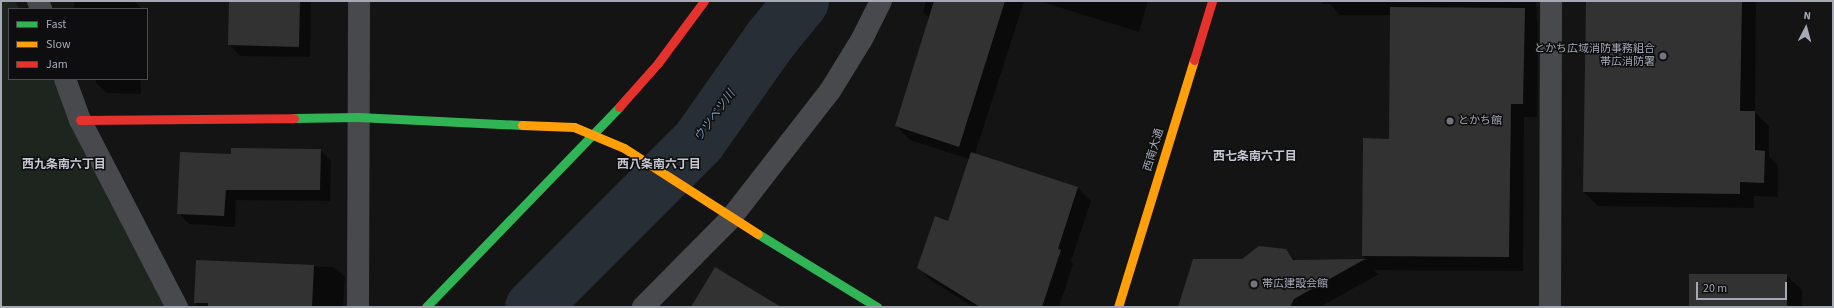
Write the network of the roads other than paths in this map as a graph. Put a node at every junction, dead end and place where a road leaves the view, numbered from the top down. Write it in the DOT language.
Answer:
graph roads {
  1 [pos="359,1"];
  2 [pos="704,1"];
  3 [pos="881,1"];
  4 [pos="1212,1"];
  5 [pos="1551,1"];
  6 [pos="66,80"];
  7 [pos="358,117"];
  8 [pos="80,120"];
  9 [pos="593,135"];
  10 [pos="731,218"];
  11 [pos="177,307"];
  12 [pos="358,307"];
  13 [pos="426,307"];
  14 [pos="643,307"];
  15 [pos="877,307"];
  16 [pos="1118,307"];
  17 [pos="1550,307"];
  1 -- 7 [label="street"];
  2 -- 9 [label="street"];
  3 -- 10 [label="street"];
  4 -- 16 [label="street, 西南大通"];
  5 -- 17 [label="street"];
  6 -- 8 [label="street"];
  7 -- 8 [label="street"];
  7 -- 9 [label="street"];
  7 -- 12 [label="street"];
  8 -- 11 [label="street"];
  9 -- 10 [label="street"];
  9 -- 13 [label="street"];
  10 -- 14 [label="street"];
  10 -- 15 [label="street"];
}
